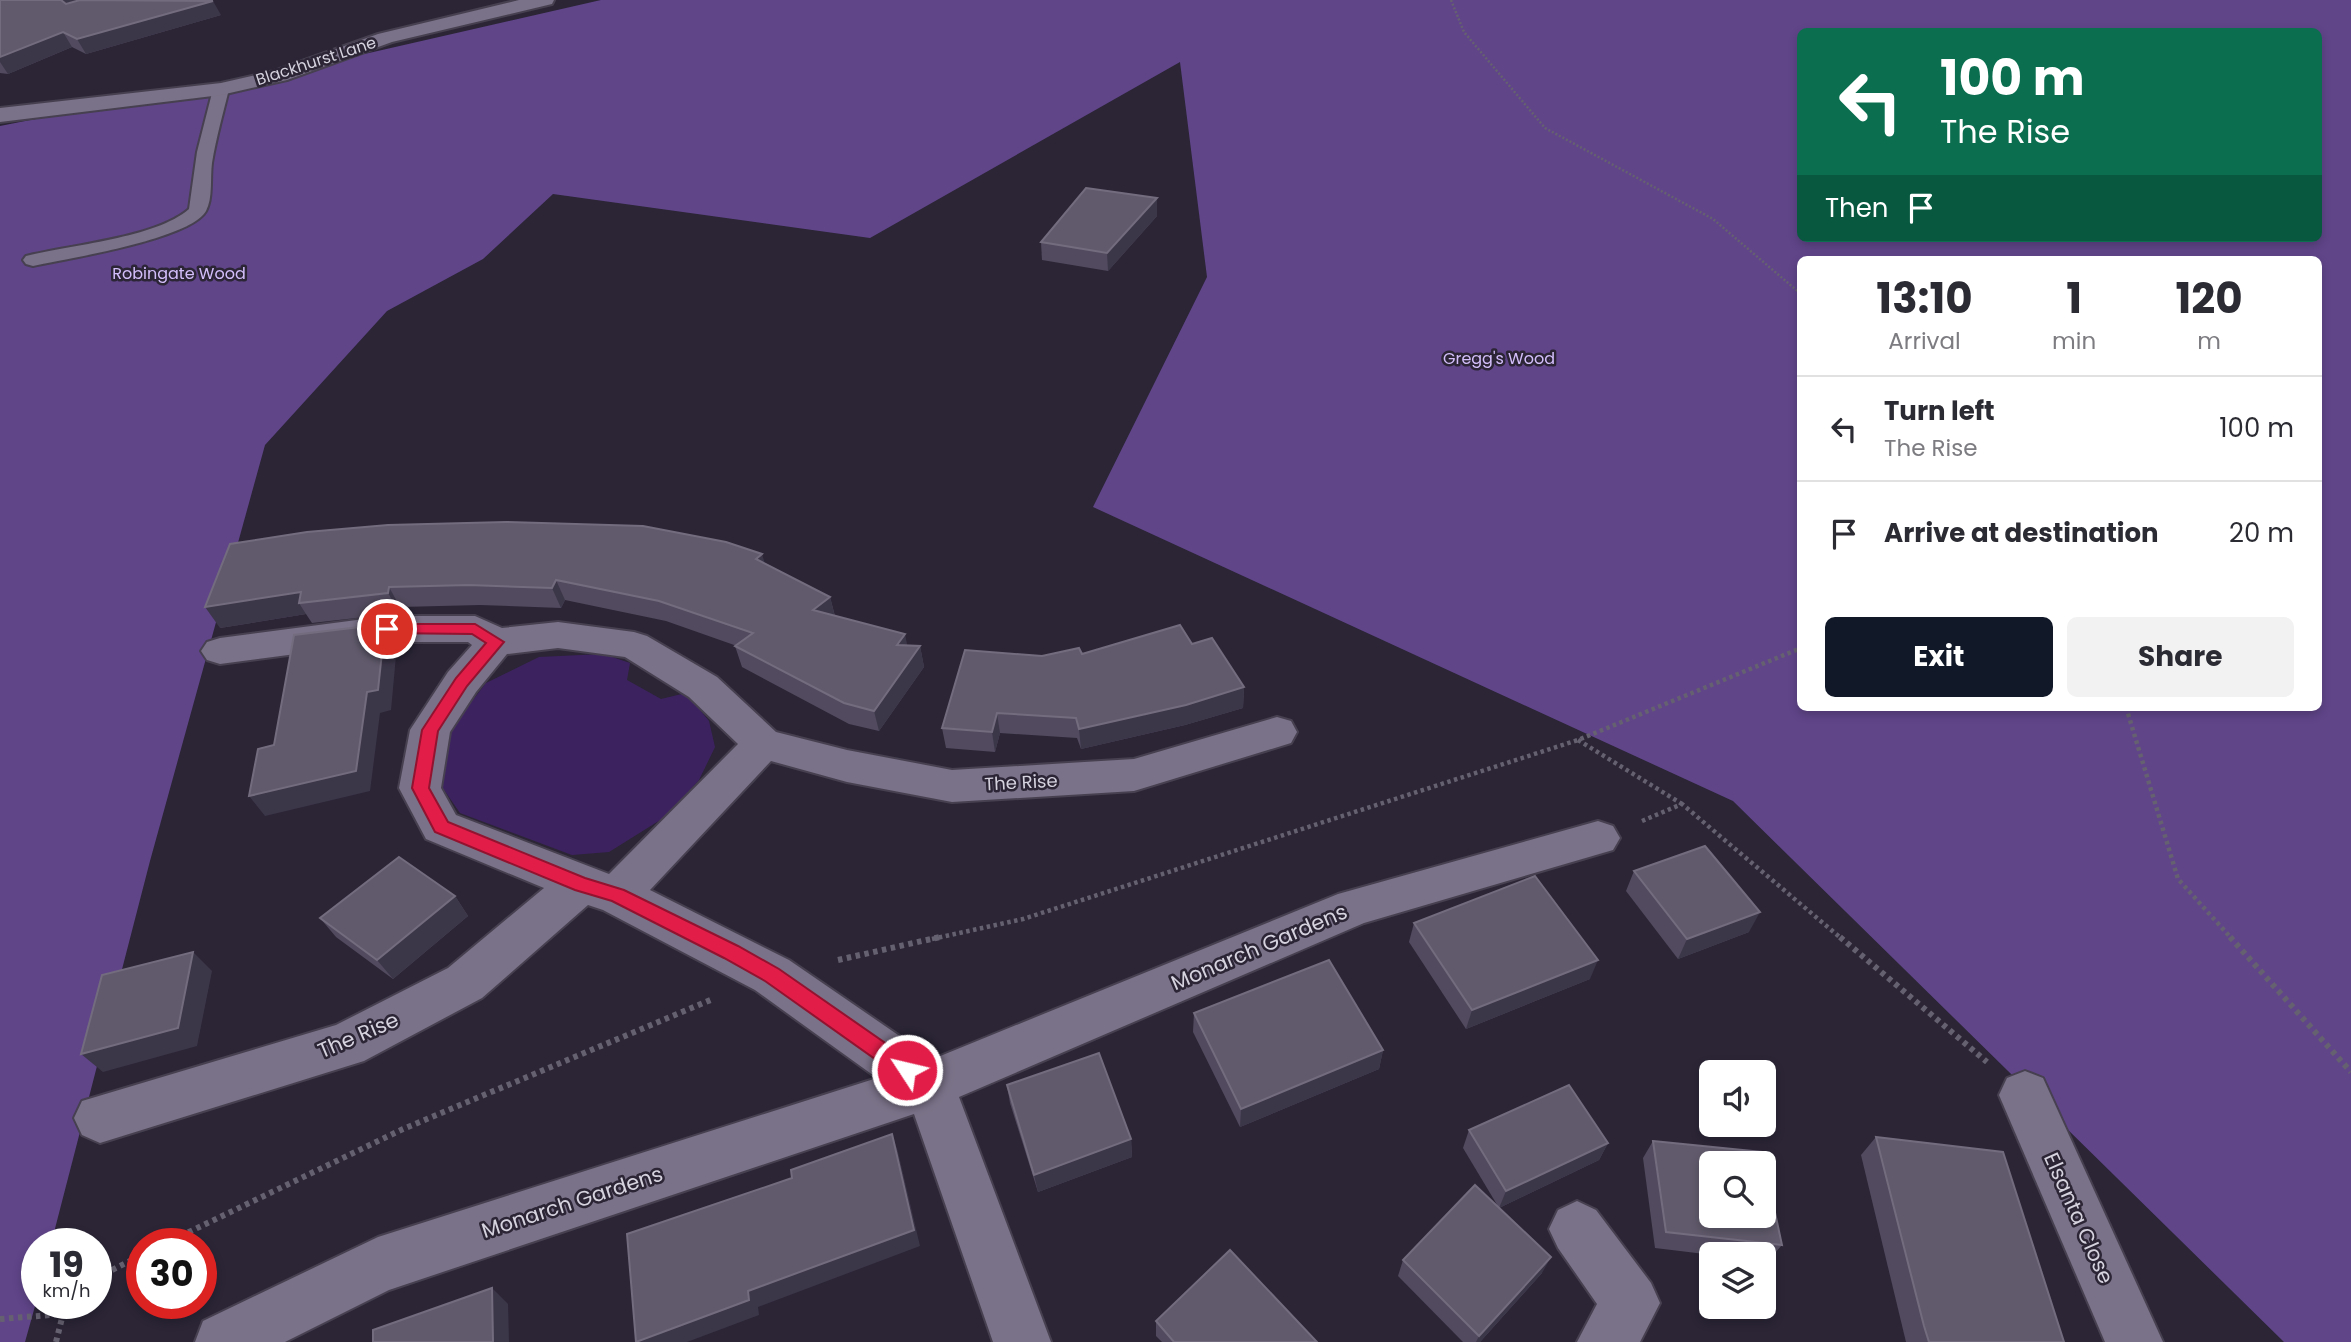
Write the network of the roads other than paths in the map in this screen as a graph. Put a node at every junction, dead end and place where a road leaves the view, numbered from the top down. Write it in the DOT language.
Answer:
graph roads {
  1 [pos="545,0"];
  2 [pos="221,89"];
  3 [pos="0,115"];
  4 [pos="33,260"];
  5 [pos="496,642"];
  6 [pos="220,651"];
  7 [pos="1277,732"];
  8 [pos="763,744"];
  9 [pos="1598,838"];
  10 [pos="599,890"];
  11 [pos="929,1085"];
  12 [pos="2025,1095"];
  13 [pos="100,1118"];
  14 [pos="1577,1230"];
  15 [pos="224,1342"];
  16 [pos="1022,1342"];
  17 [pos="1606,1342"];
  18 [pos="2134,1342"];
  1 -- 2 [label="street, Blackhurst Lane"];
  2 -- 3 [label="street, Blackhurst Lane"];
  2 -- 4 [label="lane"];
  5 -- 6 [label="street, The Rise"];
  5 -- 8 [label="street, The Rise"];
  5 -- 10 [label="street"];
  7 -- 8 [label="street, The Rise"];
  8 -- 10 [label="street, The Rise"];
  9 -- 11 [label="street, Monarch Gardens"];
  10 -- 11 [label="street"];
  10 -- 13 [label="street, The Rise"];
  11 -- 15 [label="street, Monarch Gardens"];
  11 -- 16 [label="street"];
  12 -- 18 [label="street, Elsanta Close"];
  14 -- 17 [label="street"];
}
